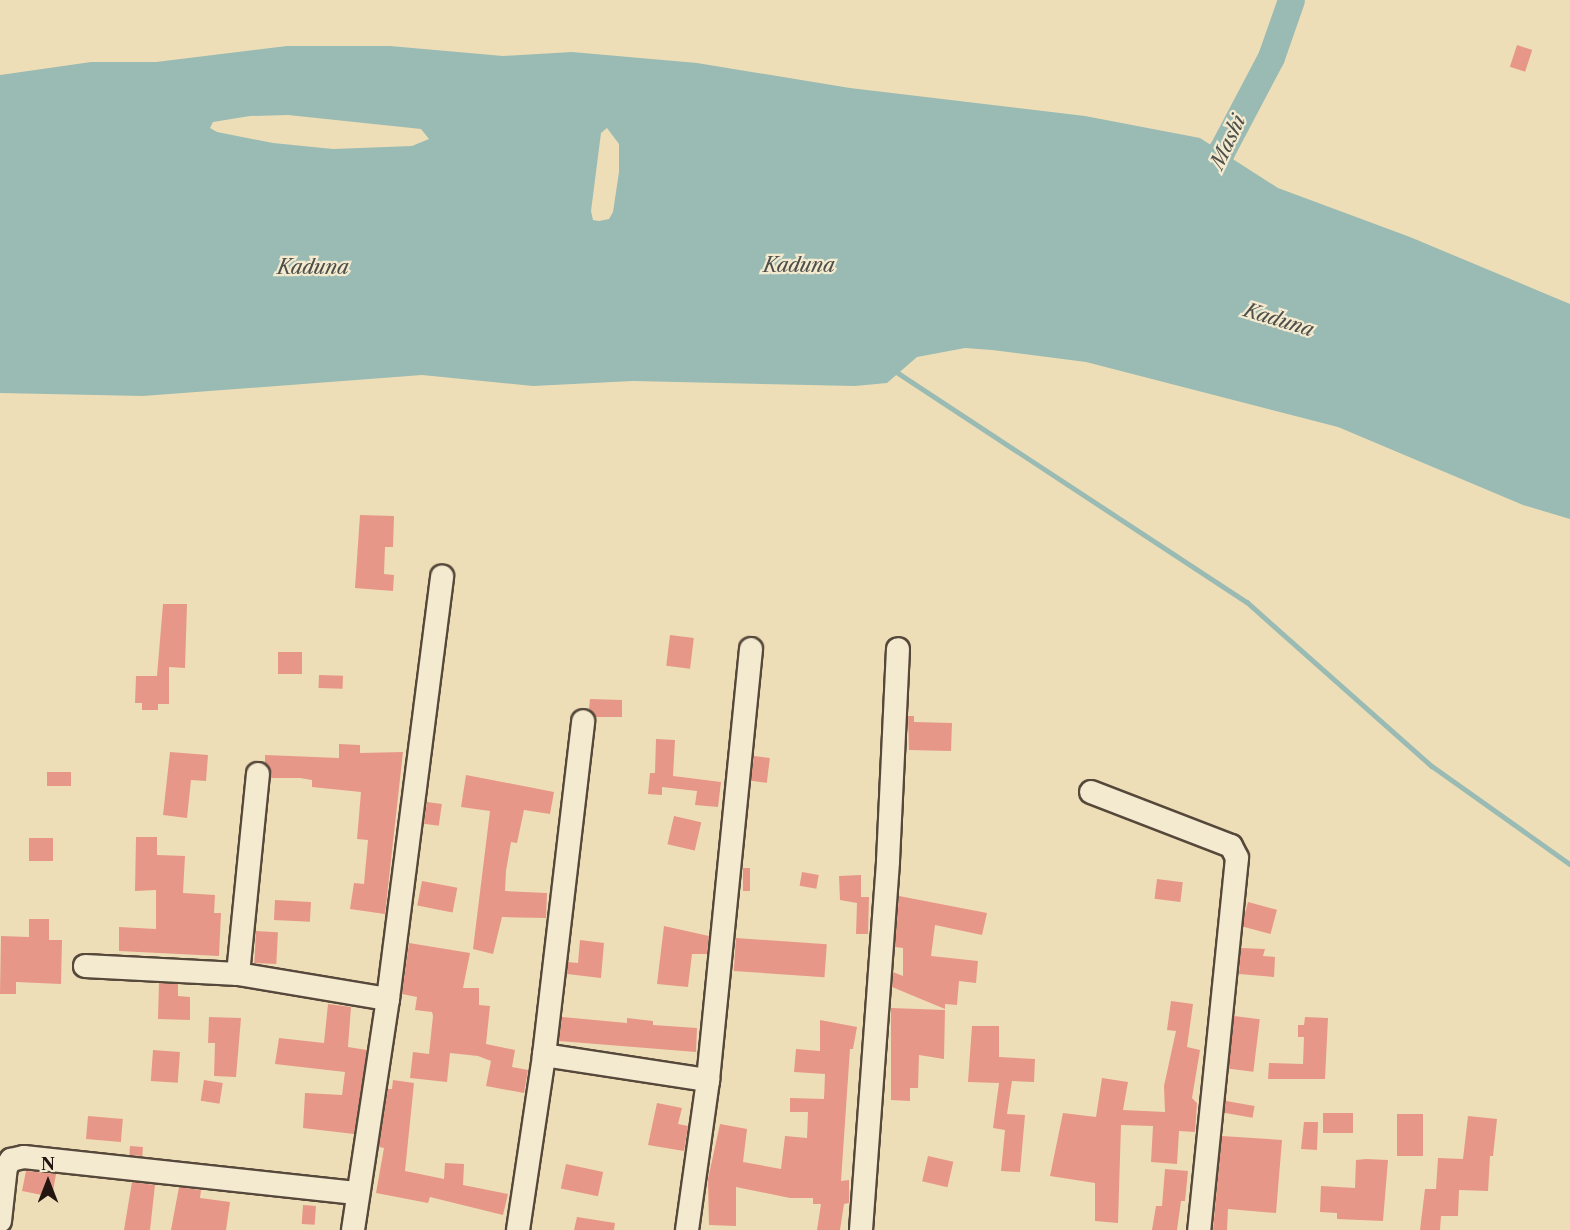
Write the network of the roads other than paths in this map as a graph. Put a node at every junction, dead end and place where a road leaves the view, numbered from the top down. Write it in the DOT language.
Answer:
graph roads {
  1 [pos="442,576"];
  2 [pos="751,649"];
  3 [pos="898,649"];
  4 [pos="583,721"];
  5 [pos="258,774"];
  6 [pos="1090,792"];
  7 [pos="85,966"];
  8 [pos="238,974"];
  9 [pos="388,999"];
  10 [pos="544,1055"];
  11 [pos="708,1080"];
  12 [pos="358,1193"];
  13 [pos="0,1221"];
  14 [pos="353,1230"];
  15 [pos="518,1230"];
  16 [pos="687,1230"];
  17 [pos="861,1230"];
  18 [pos="1198,1230"];
  1 -- 9 [label="street"];
  2 -- 11 [label="street"];
  3 -- 17 [label="street"];
  4 -- 10 [label="street"];
  5 -- 8 [label="street"];
  6 -- 18 [label="street"];
  7 -- 8 [label="street"];
  8 -- 9 [label="street"];
  9 -- 12 [label="street"];
  10 -- 11 [label="street"];
  10 -- 15 [label="street"];
  11 -- 16 [label="street"];
  12 -- 13 [label="street"];
  12 -- 14 [label="street"];
}
